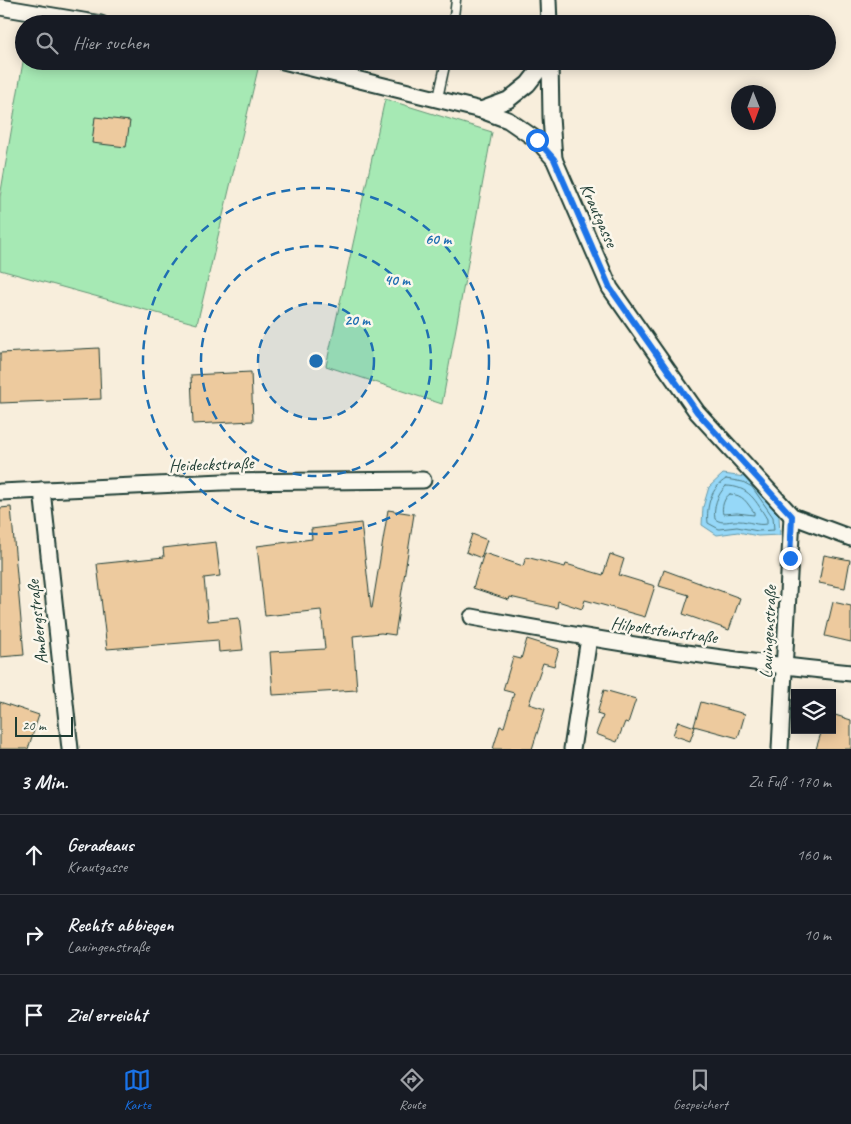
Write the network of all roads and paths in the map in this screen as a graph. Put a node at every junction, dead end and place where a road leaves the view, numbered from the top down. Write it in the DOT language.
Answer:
graph roads {
  1 [pos="456,0"];
  2 [pos="548,0"];
  3 [pos="0,7"];
  4 [pos="48,15"];
  5 [pos="454,15"];
  6 [pos="549,15"];
  7 [pos="321,70"];
  8 [pos="444,70"];
  9 [pos="539,70"];
  10 [pos="550,70"];
  11 [pos="438,98"];
  12 [pos="481,110"];
  13 [pos="554,159"];
  14 [pos="423,480"];
  15 [pos="42,490"];
  16 [pos="0,492"];
  17 [pos="792,516"];
  18 [pos="851,538"];
  19 [pos="472,617"];
  20 [pos="589,638"];
  21 [pos="786,667"];
  22 [pos="851,673"];
  23 [pos="70,749"];
  24 [pos="572,749"];
  25 [pos="780,749"];
  1 -- 5 [label="lane"];
  2 -- 6 [label="street"];
  3 -- 4 [label="street"];
  7 -- 11 [label="street, Krautgasse"];
  8 -- 11 [label="lane"];
  9 -- 12 [label="street"];
  10 -- 13 [label="street"];
  11 -- 12 [label="street, Krautgasse"];
  12 -- 13 [label="street, Krautgasse"];
  13 -- 17 [label="street, Krautgasse"];
  14 -- 15 [label="street, Heideckstraße"];
  15 -- 16 [label="street, Heideckstraße"];
  15 -- 23 [label="street, Ambergstraße"];
  17 -- 18 [label="street"];
  17 -- 21 [label="street, Lauingenstraße"];
  19 -- 20 [label="street, Hilpoltsteinstraße"];
  20 -- 21 [label="street, Hilpoltsteinstraße"];
  20 -- 24 [label="street"];
  21 -- 22 [label="street, Hilpoltsteinstraße"];
  21 -- 25 [label="street, Lauingenstraße"];
}
